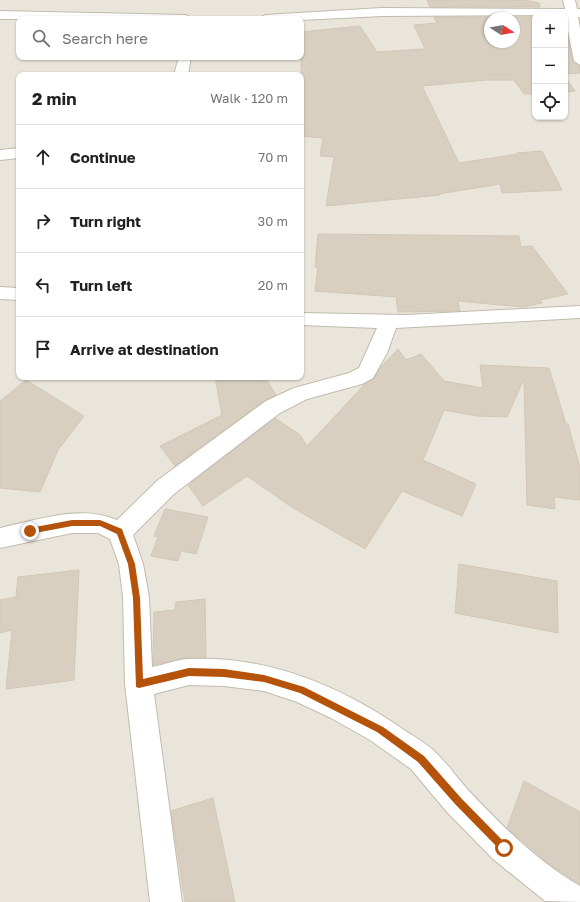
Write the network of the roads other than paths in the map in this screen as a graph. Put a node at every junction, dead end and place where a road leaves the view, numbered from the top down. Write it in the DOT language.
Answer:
graph roads {
  1 [pos="569,0"];
  2 [pos="575,13"];
  3 [pos="0,15"];
  4 [pos="46,16"];
  5 [pos="304,16"];
  6 [pos="184,60"];
  7 [pos="580,62"];
  8 [pos="182,72"];
  9 [pos="16,153"];
  10 [pos="0,155"];
  11 [pos="0,293"];
  12 [pos="16,294"];
  13 [pos="580,312"];
  14 [pos="304,319"];
  15 [pos="389,322"];
  16 [pos="120,532"];
  17 [pos="0,538"];
  18 [pos="139,684"];
  19 [pos="166,902"];
  20 [pos="577,902"];
  1 -- 2 [label="street"];
  2 -- 5 [label="street"];
  2 -- 7 [label="street"];
  3 -- 4 [label="street"];
  6 -- 8 [label="street"];
  9 -- 10 [label="street"];
  11 -- 12 [label="street"];
  13 -- 15 [label="street"];
  14 -- 15 [label="street"];
  15 -- 16 [label="street"];
  16 -- 17 [label="street"];
  16 -- 18 [label="street"];
  18 -- 19 [label="street"];
  18 -- 20 [label="street"];
}
